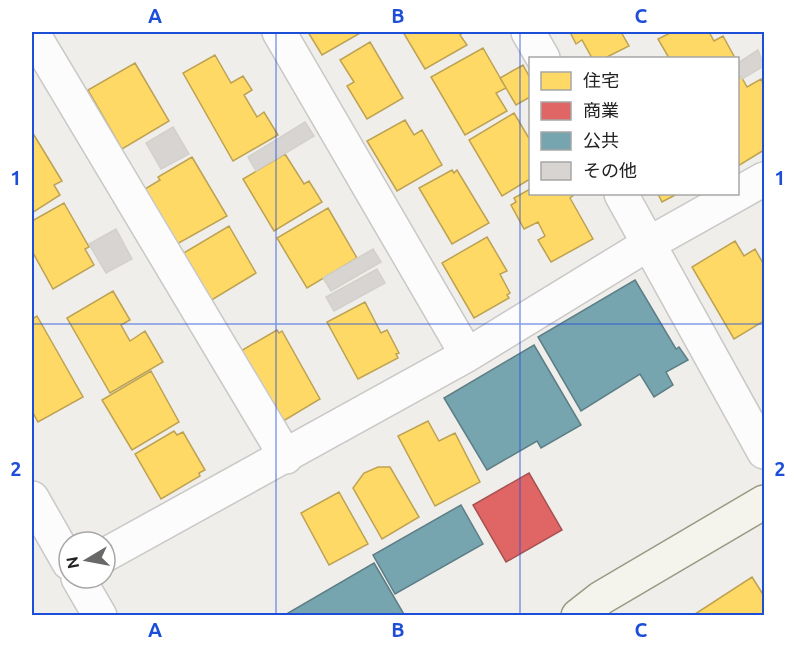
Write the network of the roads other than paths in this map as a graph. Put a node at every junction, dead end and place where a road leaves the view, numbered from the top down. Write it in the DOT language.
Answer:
graph roads {
  1 [pos="32,32"];
  2 [pos="279,32"];
  3 [pos="528,32"];
  4 [pos="542,57"];
  5 [pos="765,179"];
  6 [pos="739,193"];
  7 [pos="622,195"];
  8 [pos="736,195"];
  9 [pos="650,243"];
  10 [pos="467,356"];
  11 [pos="765,452"];
  12 [pos="285,457"];
  13 [pos="32,498"];
  14 [pos="765,502"];
  15 [pos="57,541"];
  16 [pos="117,548"];
  17 [pos="85,590"];
  18 [pos="100,615"];
  19 [pos="578,615"];
  1 -- 12 [label="street"];
  2 -- 10 [label="street"];
  3 -- 4 [label="street"];
  5 -- 6 [label="street"];
  7 -- 9 [label="street"];
  8 -- 9 [label="street"];
  9 -- 10 [label="street"];
  9 -- 11 [label="street"];
  10 -- 12 [label="street"];
  12 -- 16 [label="street"];
  13 -- 15 [label="street"];
  14 -- 19 [label="main road"];
  17 -- 18 [label="street"];
}
